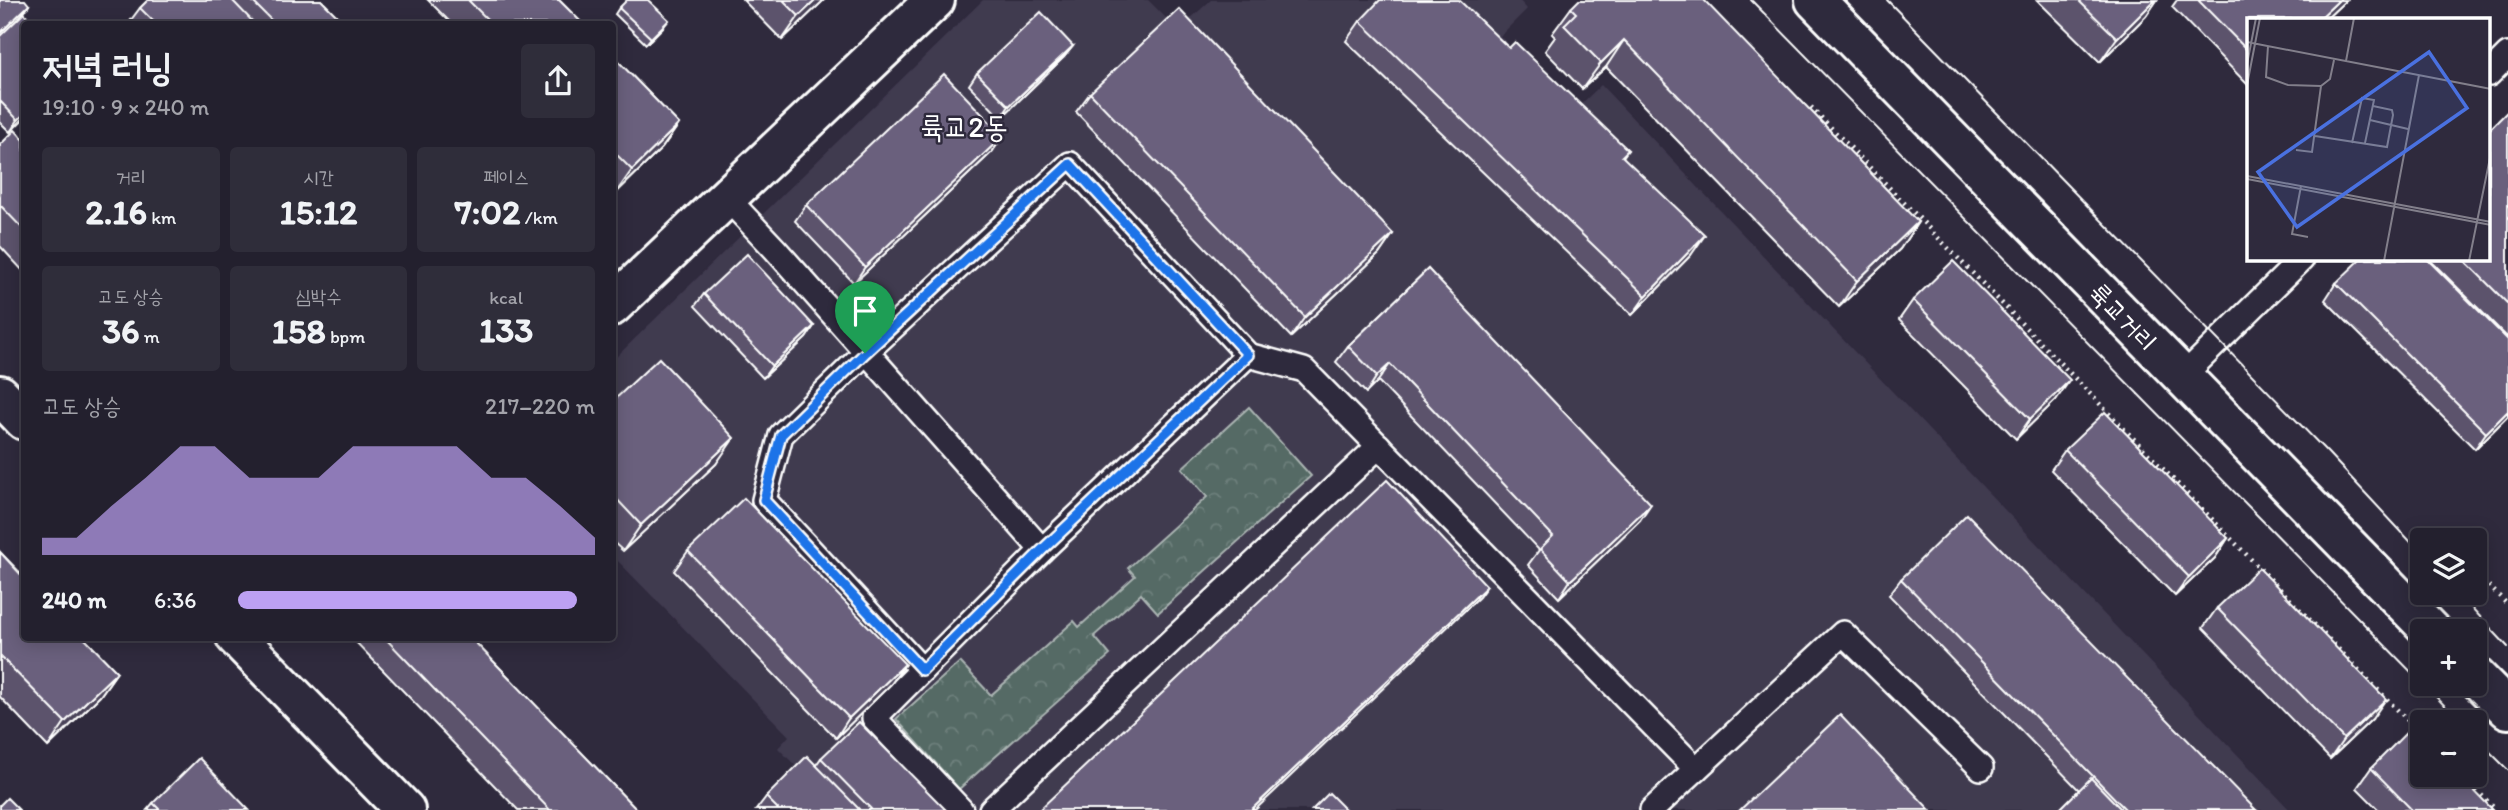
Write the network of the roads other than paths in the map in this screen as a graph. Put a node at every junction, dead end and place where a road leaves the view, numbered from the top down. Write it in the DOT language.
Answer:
graph roads {
  1 [pos="935,0"];
  2 [pos="1815,0"];
  3 [pos="2508,55"];
  4 [pos="2490,73"];
  5 [pos="727,198"];
  6 [pos="2300,261"];
  7 [pos="616,302"];
  8 [pos="865,353"];
  9 [pos="1248,355"];
  10 [pos="2182,377"];
  11 [pos="0,395"];
  12 [pos="21,417"];
  13 [pos="1379,446"];
  14 [pos="1042,550"];
  15 [pos="2419,619"];
  16 [pos="250,642"];
  17 [pos="922,670"];
  18 [pos="2487,688"];
  19 [pos="2508,709"];
  20 [pos="1981,768"];
  21 [pos="1696,769"];
  22 [pos="405,810"];
  23 [pos="961,810"];
  24 [pos="991,810"];
  25 [pos="1651,810"];
  1 -- 5 [label="main road"];
  2 -- 10 [label="main road, 륙교거리"];
  3 -- 4 [label="lane"];
  5 -- 7 [label="main road"];
  5 -- 8 [label="lane"];
  6 -- 10 [label="lane"];
  8 -- 9 [label="lane"];
  8 -- 14 [label="lane"];
  8 -- 17 [label="lane"];
  9 -- 13 [label="lane"];
  9 -- 14 [label="lane"];
  10 -- 15 [label="main road, 륙교거리"];
  11 -- 12 [label="main road"];
  13 -- 21 [label="lane"];
  13 -- 24 [label="lane"];
  14 -- 17 [label="lane"];
  16 -- 22 [label="main road"];
  17 -- 23 [label="lane"];
  18 -- 19 [label="main road"];
  20 -- 21 [label="lane"];
  21 -- 25 [label="lane"];
}
